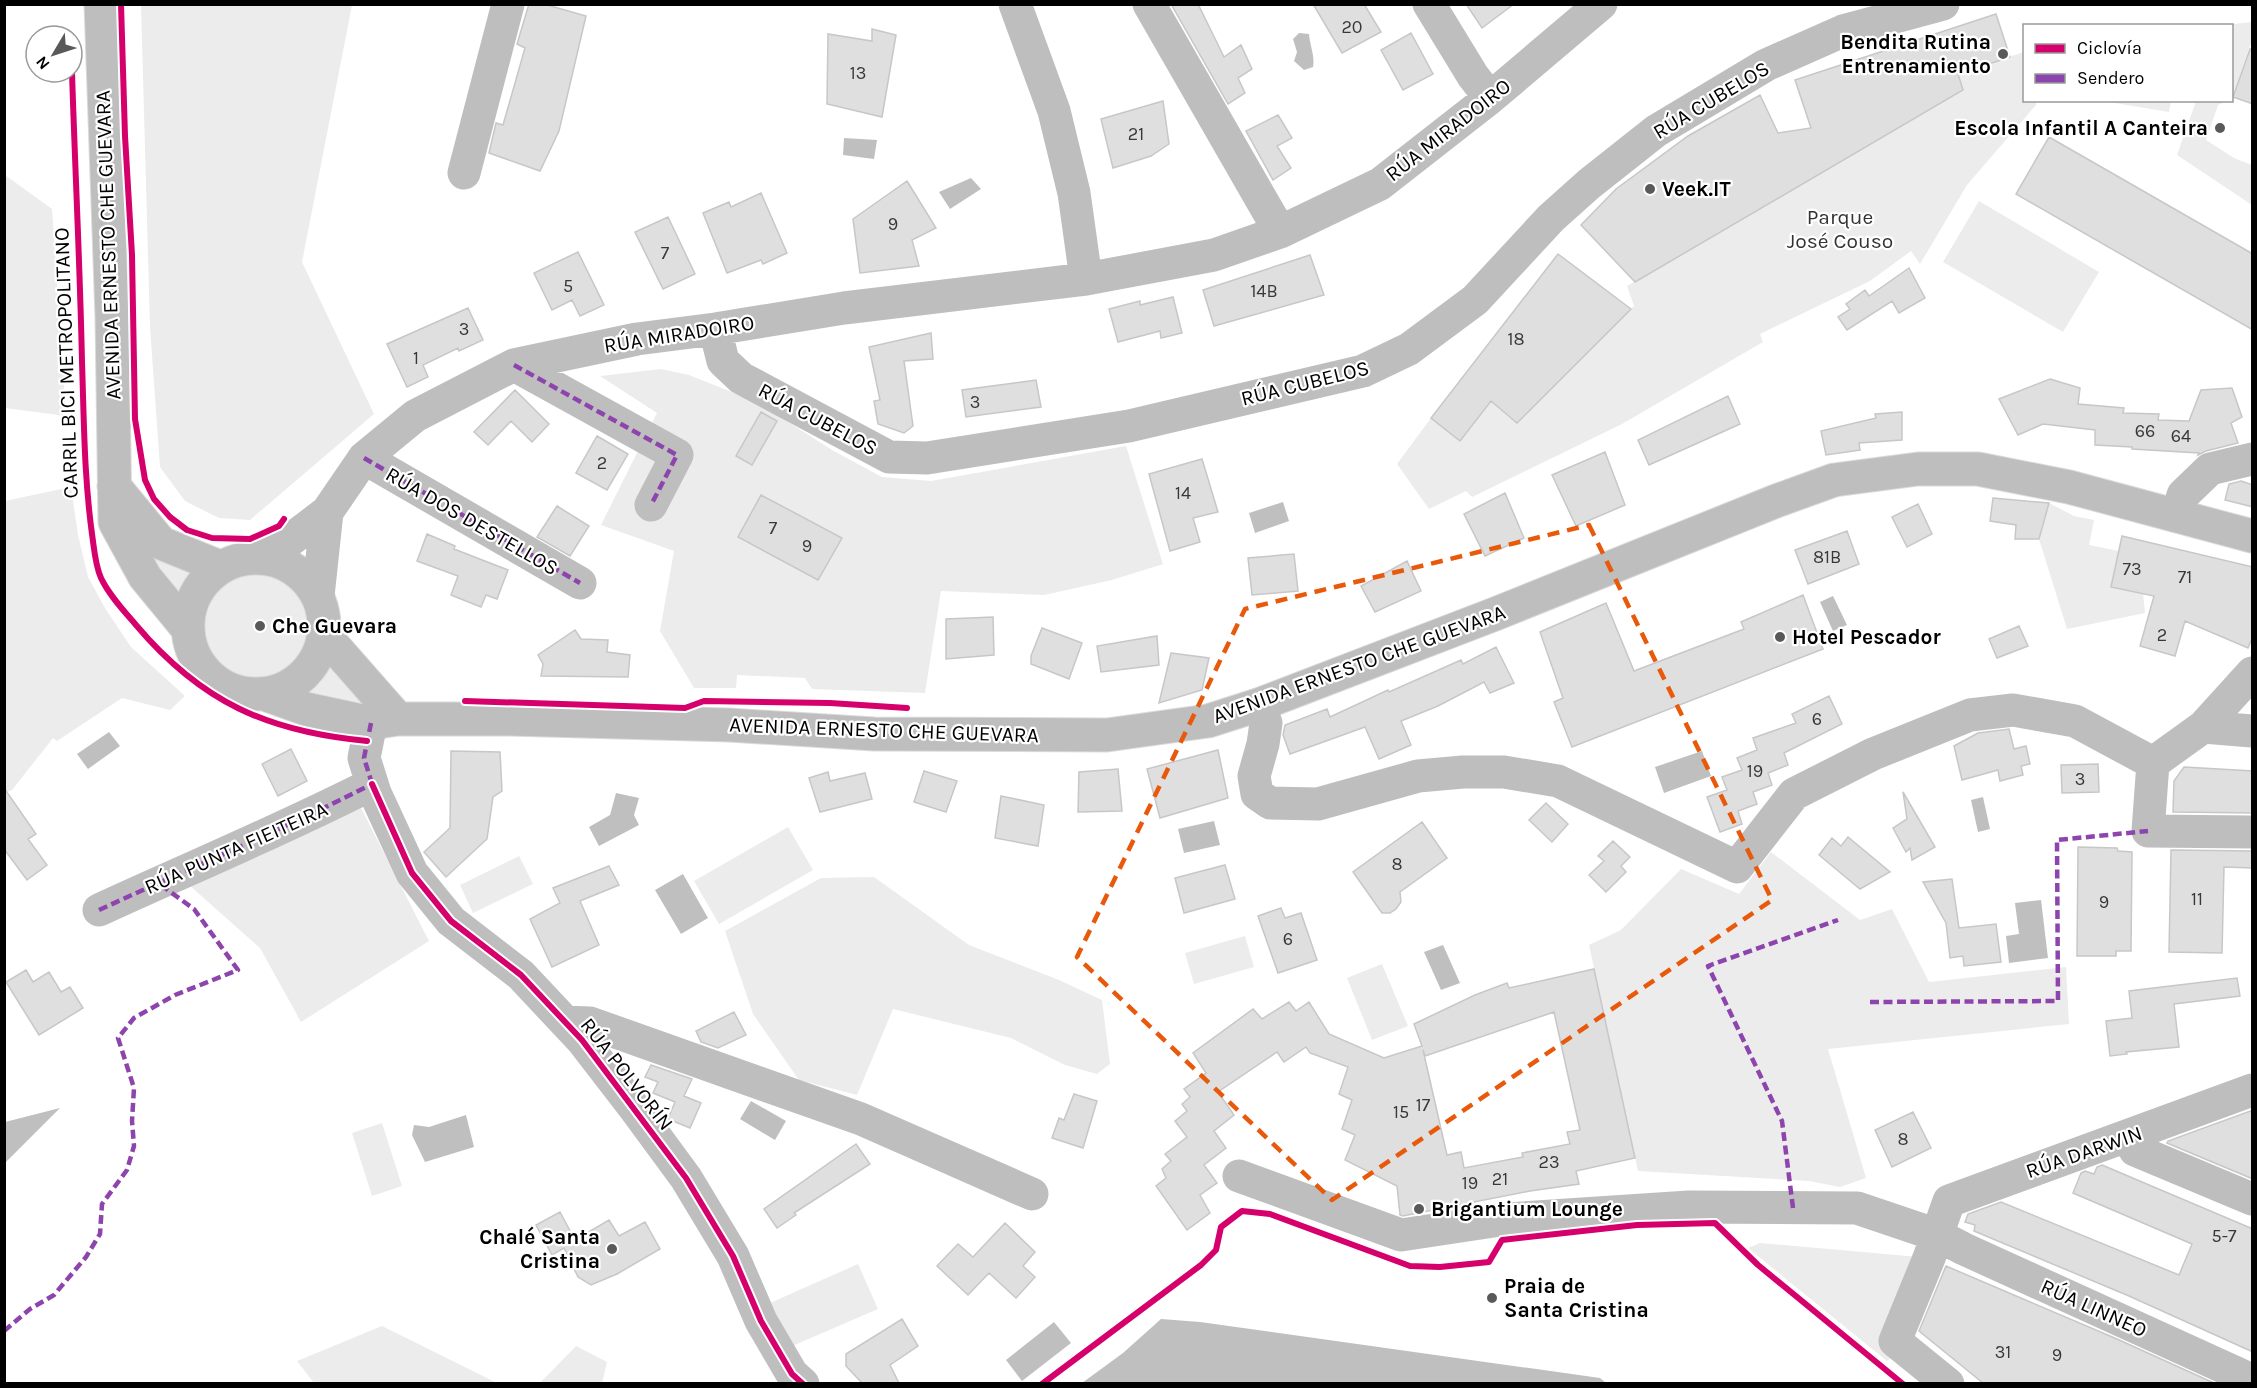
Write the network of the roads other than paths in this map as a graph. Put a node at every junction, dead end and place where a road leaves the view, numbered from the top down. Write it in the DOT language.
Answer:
graph roads {
  1 [pos="101,4"];
  2 [pos="508,4"];
  3 [pos="1015,4"];
  4 [pos="1149,4"];
  5 [pos="1429,4"];
  6 [pos="1601,4"];
  7 [pos="1943,4"];
  8 [pos="1491,98"];
  9 [pos="464,174"];
  10 [pos="1280,232"];
  11 [pos="1086,279"];
  12 [pos="715,329"];
  13 [pos="514,365"];
  14 [pos="364,458"];
  15 [pos="2253,459"];
  16 [pos="114,486"];
  17 [pos="651,505"];
  18 [pos="327,512"];
  19 [pos="2177,516"];
  20 [pos="2253,536"];
  21 [pos="260,557"];
  22 [pos="220,567"];
  23 [pos="580,583"];
  24 [pos="318,596"];
  25 [pos="187,628"];
  26 [pos="325,636"];
  27 [pos="2253,673"];
  28 [pos="264,694"];
  29 [pos="1258,705"];
  30 [pos="384,721"];
  31 [pos="2203,727"];
  32 [pos="2253,731"];
  33 [pos="2153,763"];
  34 [pos="372,784"];
  35 [pos="2253,832"];
  36 [pos="99,910"];
  37 [pos="565,1022"];
  38 [pos="2253,1090"];
  39 [pos="2129,1136"];
  40 [pos="1239,1176"];
  41 [pos="1032,1194"];
  42 [pos="2253,1199"];
  43 [pos="1937,1235"];
  44 [pos="2253,1380"];
  45 [pos="802,1383"];
  46 [pos="1948,1383"];
  1 -- 16 [label="street, AVENIDA ERNESTO CHE GUEVARA"];
  2 -- 9 [label="street"];
  3 -- 11 [label="street"];
  4 -- 10 [label="street"];
  5 -- 8 [label="street"];
  6 -- 8 [label="street, RÚA MIRADOIRO"];
  7 -- 12 [label="street, RÚA CUBELOS"];
  8 -- 10 [label="street, RÚA MIRADOIRO"];
  10 -- 11 [label="street, RÚA MIRADOIRO"];
  11 -- 12 [label="street, RÚA MIRADOIRO"];
  12 -- 13 [label="street, RÚA MIRADOIRO"];
  13 -- 14 [label="street, RÚA MIRADOIRO"];
  13 -- 17 [label="street"];
  14 -- 18 [label="street, RÚA MIRADOIRO"];
  14 -- 23 [label="street, RÚA DOS DESTELLOS"];
  15 -- 19 [label="street"];
  16 -- 22 [label="street"];
  16 -- 25 [label="street, AVENIDA ERNESTO CHE GUEVARA"];
  18 -- 21 [label="street, RÚA MIRADOIRO"];
  18 -- 24 [label="street, RÚA MIRADOIRO"];
  19 -- 20 [label="street, AVENIDA ERNESTO CHE GUEVARA"];
  19 -- 29 [label="street, AVENIDA ERNESTO CHE GUEVARA"];
  21 -- 22 [label="street"];
  21 -- 24 [label="street"];
  22 -- 25 [label="street"];
  24 -- 26 [label="street"];
  25 -- 28 [label="street"];
  26 -- 28 [label="street"];
  26 -- 30 [label="street"];
  27 -- 31 [label="street"];
  28 -- 30 [label="street, AVENIDA ERNESTO CHE GUEVARA"];
  29 -- 30 [label="street, AVENIDA ERNESTO CHE GUEVARA"];
  29 -- 33 [label="street"];
  30 -- 34 [label="street, RÚA POLVORÍN"];
  31 -- 32 [label="street"];
  31 -- 33 [label="street"];
  33 -- 35 [label="street"];
  34 -- 36 [label="street, RÚA PUNTA FIEITEIRA"];
  34 -- 37 [label="street, RÚA POLVORÍN"];
  37 -- 41 [label="street, RÚA POLVORÍN"];
  37 -- 45 [label="street, RÚA POLVORÍN"];
  38 -- 39 [label="street, RÚA DARWIN"];
  39 -- 42 [label="street"];
  39 -- 43 [label="street, RÚA DARWIN"];
  40 -- 43 [label="street, RÚA LINNEO"];
  43 -- 44 [label="street, RÚA LINNEO"];
  43 -- 46 [label="street"];
}
